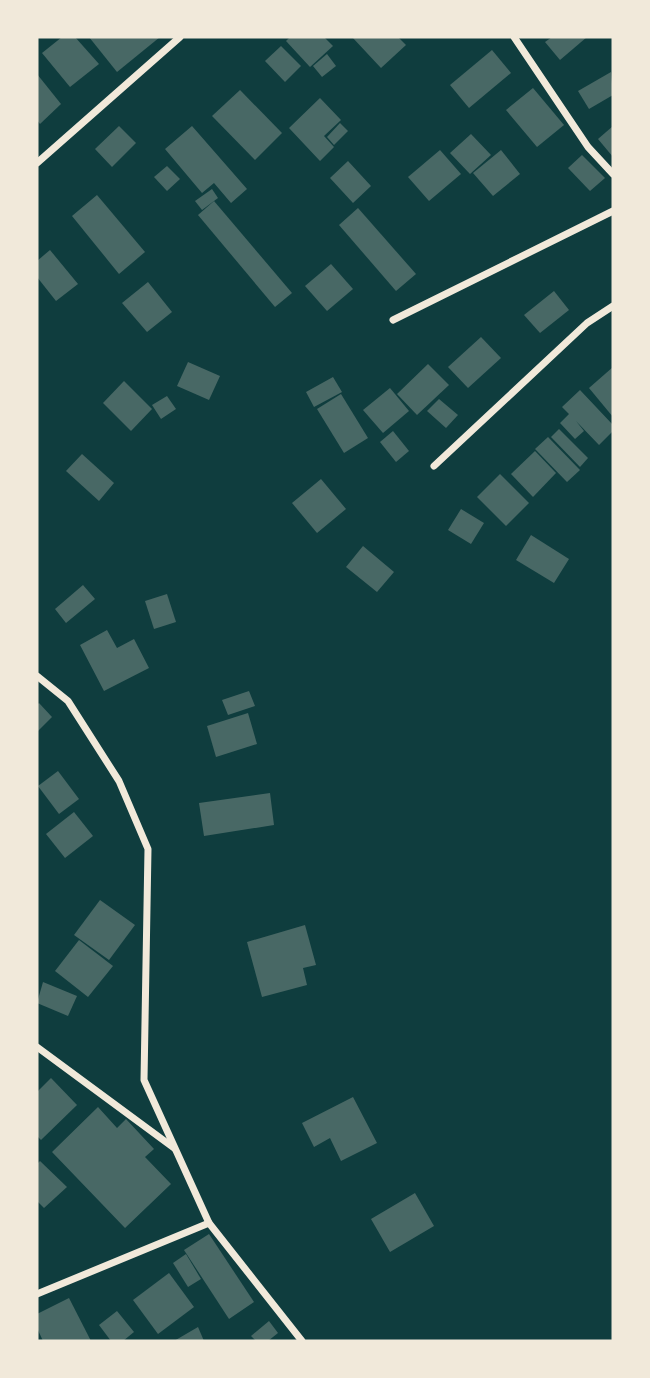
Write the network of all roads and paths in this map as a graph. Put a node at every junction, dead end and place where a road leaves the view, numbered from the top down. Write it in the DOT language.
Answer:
graph roads {
  1 [pos="180,37"];
  2 [pos="514,37"];
  3 [pos="37,163"];
  4 [pos="613,174"];
  5 [pos="613,211"];
  6 [pos="613,306"];
  7 [pos="393,320"];
  8 [pos="434,466"];
  9 [pos="37,677"];
  10 [pos="37,1047"];
  11 [pos="176,1150"];
  12 [pos="209,1223"];
  13 [pos="37,1294"];
  14 [pos="302,1341"];
  1 -- 3 [label="street"];
  2 -- 4 [label="street"];
  5 -- 7 [label="street"];
  6 -- 8 [label="street"];
  9 -- 11 [label="street"];
  10 -- 11 [label="street"];
  11 -- 12 [label="street"];
  12 -- 13 [label="street"];
  12 -- 14 [label="street"];
}
